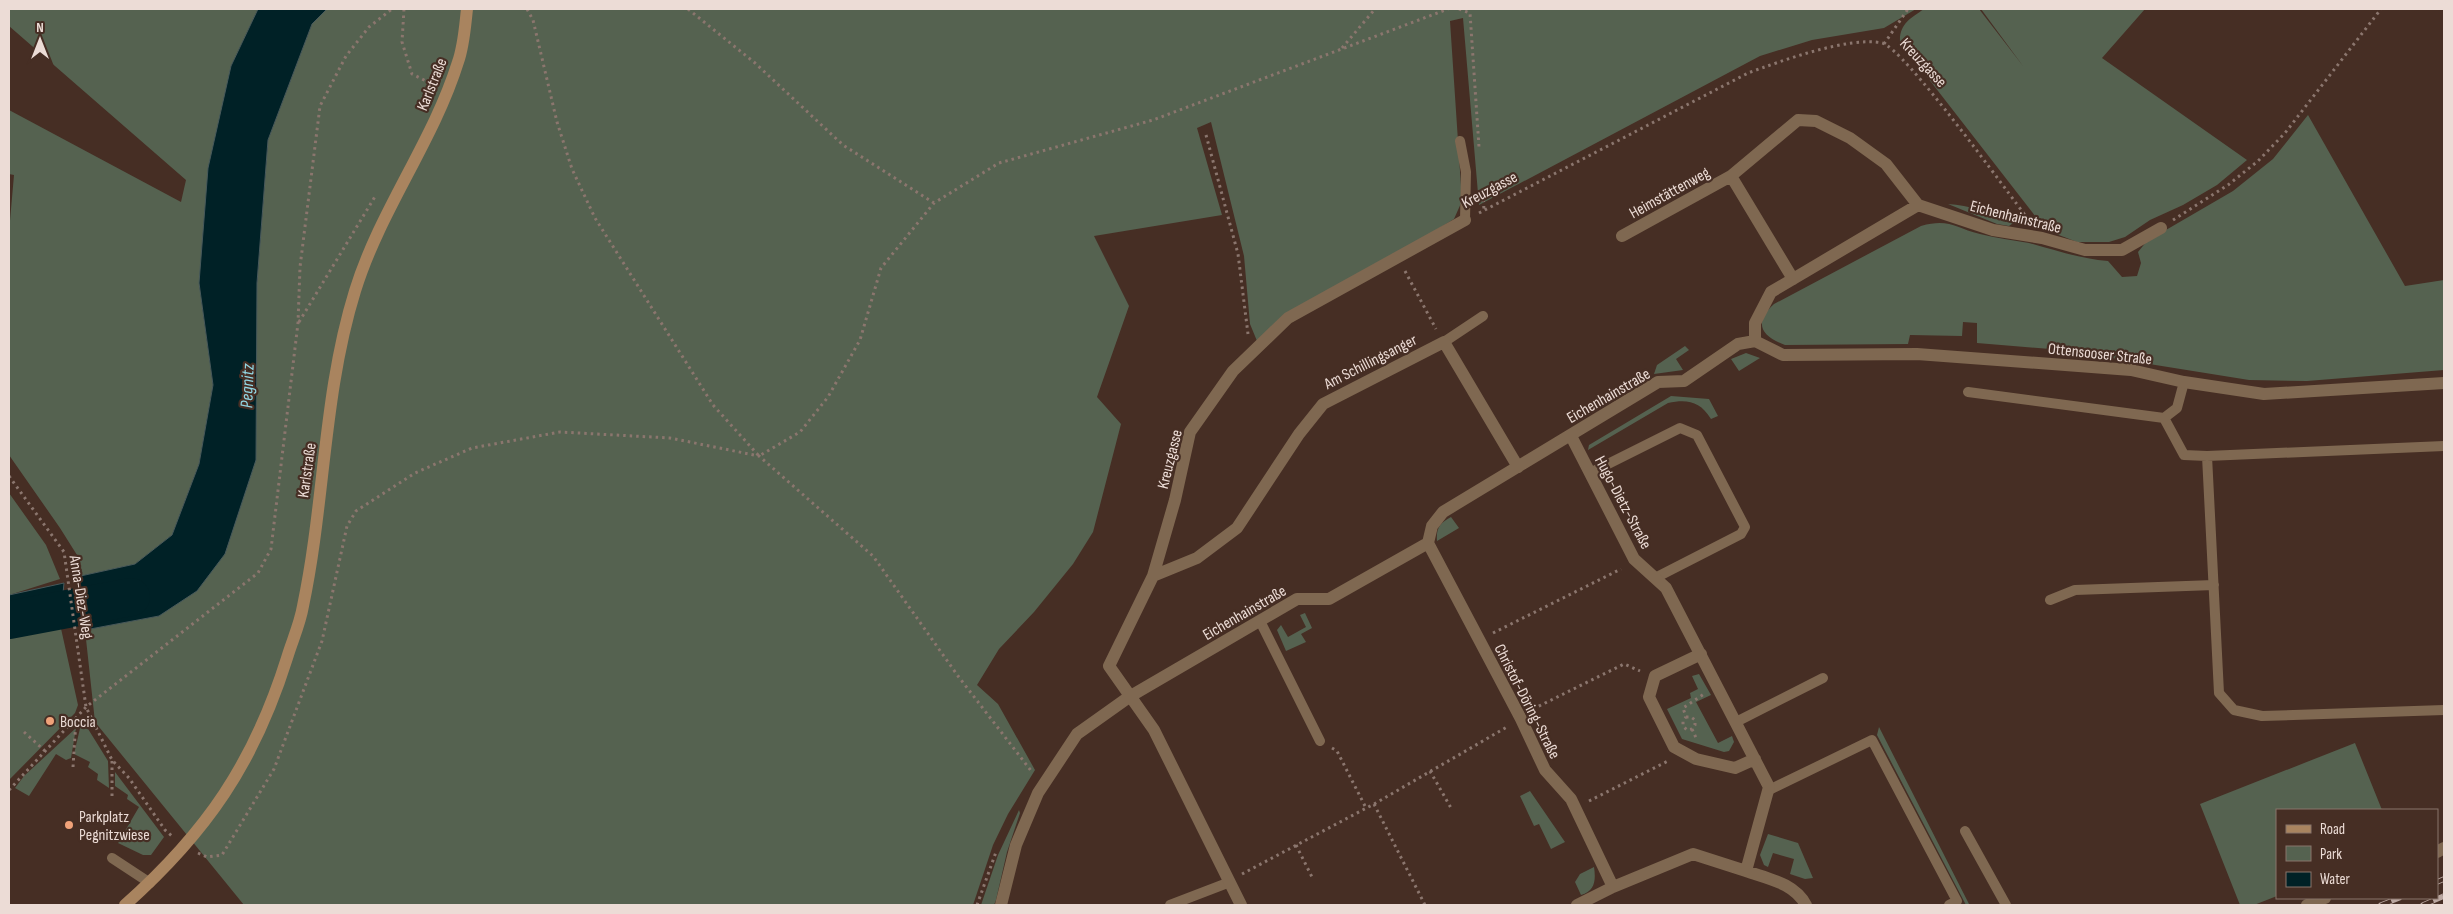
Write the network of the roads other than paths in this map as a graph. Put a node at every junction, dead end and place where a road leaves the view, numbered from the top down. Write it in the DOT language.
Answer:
graph roads {
  1 [pos="467,9"];
  2 [pos="1460,141"];
  3 [pos="1731,176"];
  4 [pos="1918,205"];
  5 [pos="1465,220"];
  6 [pos="2161,228"];
  7 [pos="1622,236"];
  8 [pos="1793,279"];
  9 [pos="1483,316"];
  10 [pos="1754,341"];
  11 [pos="1444,342"];
  12 [pos="2184,382"];
  13 [pos="2444,383"];
  14 [pos="1968,392"];
  15 [pos="2164,418"];
  16 [pos="1571,436"];
  17 [pos="2444,446"];
  18 [pos="2207,456"];
  19 [pos="1518,468"];
  20 [pos="1590,473"];
  21 [pos="1428,543"];
  22 [pos="1153,576"];
  23 [pos="1655,578"];
  24 [pos="2214,585"];
  25 [pos="2050,600"];
  26 [pos="1260,621"];
  27 [pos="1701,654"];
  28 [pos="1823,678"];
  29 [pos="1129,697"];
  30 [pos="2444,710"];
  31 [pos="1736,722"];
  32 [pos="1320,741"];
  33 [pos="1755,759"];
  34 [pos="1769,790"];
  35 [pos="1965,831"];
  36 [pos="112,858"];
  37 [pos="1746,871"];
  38 [pos="1234,879"];
  39 [pos="150,883"];
  40 [pos="1614,886"];
  41 [pos="2322,899"];
  42 [pos="125,905"];
  43 [pos="1001,905"];
  44 [pos="1170,905"];
  45 [pos="1241,905"];
  46 [pos="1577,905"];
  47 [pos="1806,905"];
  48 [pos="1949,905"];
  49 [pos="2006,905"];
  50 [pos="2307,905"];
  1 -- 39 [label="main road, Karlstraße"];
  2 -- 5 [label="lane"];
  3 -- 4 [label="street, Heimstättenweg"];
  3 -- 7 [label="street, Heimstättenweg"];
  3 -- 8 [label="street, Heimstättenweg"];
  4 -- 6 [label="street, Eichenhainstraße"];
  4 -- 8 [label="street"];
  5 -- 22 [label="street, Kreuzgasse"];
  8 -- 10 [label="street"];
  9 -- 11 [label="lane"];
  10 -- 12 [label="street, Ottensooser Straße"];
  10 -- 16 [label="street, Eichenhainstraße"];
  11 -- 19 [label="street"];
  11 -- 22 [label="street, Am Schillingsanger"];
  12 -- 13 [label="street, Ottensooser Straße"];
  12 -- 15 [label="lane"];
  14 -- 15 [label="lane"];
  15 -- 18 [label="lane"];
  16 -- 19 [label="street, Eichenhainstraße"];
  16 -- 20 [label="street, Hugo-Dietz-Straße"];
  17 -- 18 [label="lane"];
  18 -- 24 [label="lane"];
  19 -- 21 [label="street, Eichenhainstraße"];
  20 -- 23 [label="street, Hugo-Dietz-Straße"];
  20 -- 23 [label="lane"];
  21 -- 26 [label="street, Eichenhainstraße"];
  21 -- 40 [label="street, Christof-Döring-Straße"];
  22 -- 29 [label="street, Kreuzgasse"];
  23 -- 27 [label="street, Hugo-Dietz-Straße"];
  24 -- 25 [label="lane"];
  24 -- 30 [label="lane"];
  26 -- 29 [label="street, Eichenhainstraße"];
  26 -- 32 [label="lane"];
  27 -- 31 [label="street, Hugo-Dietz-Straße"];
  27 -- 33 [label="street"];
  28 -- 31 [label="lane"];
  29 -- 38 [label="street"];
  29 -- 43 [label="street, Eichenhainstraße"];
  31 -- 33 [label="street, Hugo-Dietz-Straße"];
  33 -- 34 [label="street, Hugo-Dietz-Straße"];
  34 -- 37 [label="street"];
  34 -- 48 [label="lane"];
  35 -- 49 [label="lane"];
  36 -- 39 [label="lane"];
  37 -- 40 [label="street"];
  37 -- 47 [label="street"];
  38 -- 44 [label="lane"];
  38 -- 45 [label="street"];
  39 -- 42 [label="main road, Karlstraße"];
  40 -- 46 [label="street"];
  41 -- 50 [label="street"];
}
